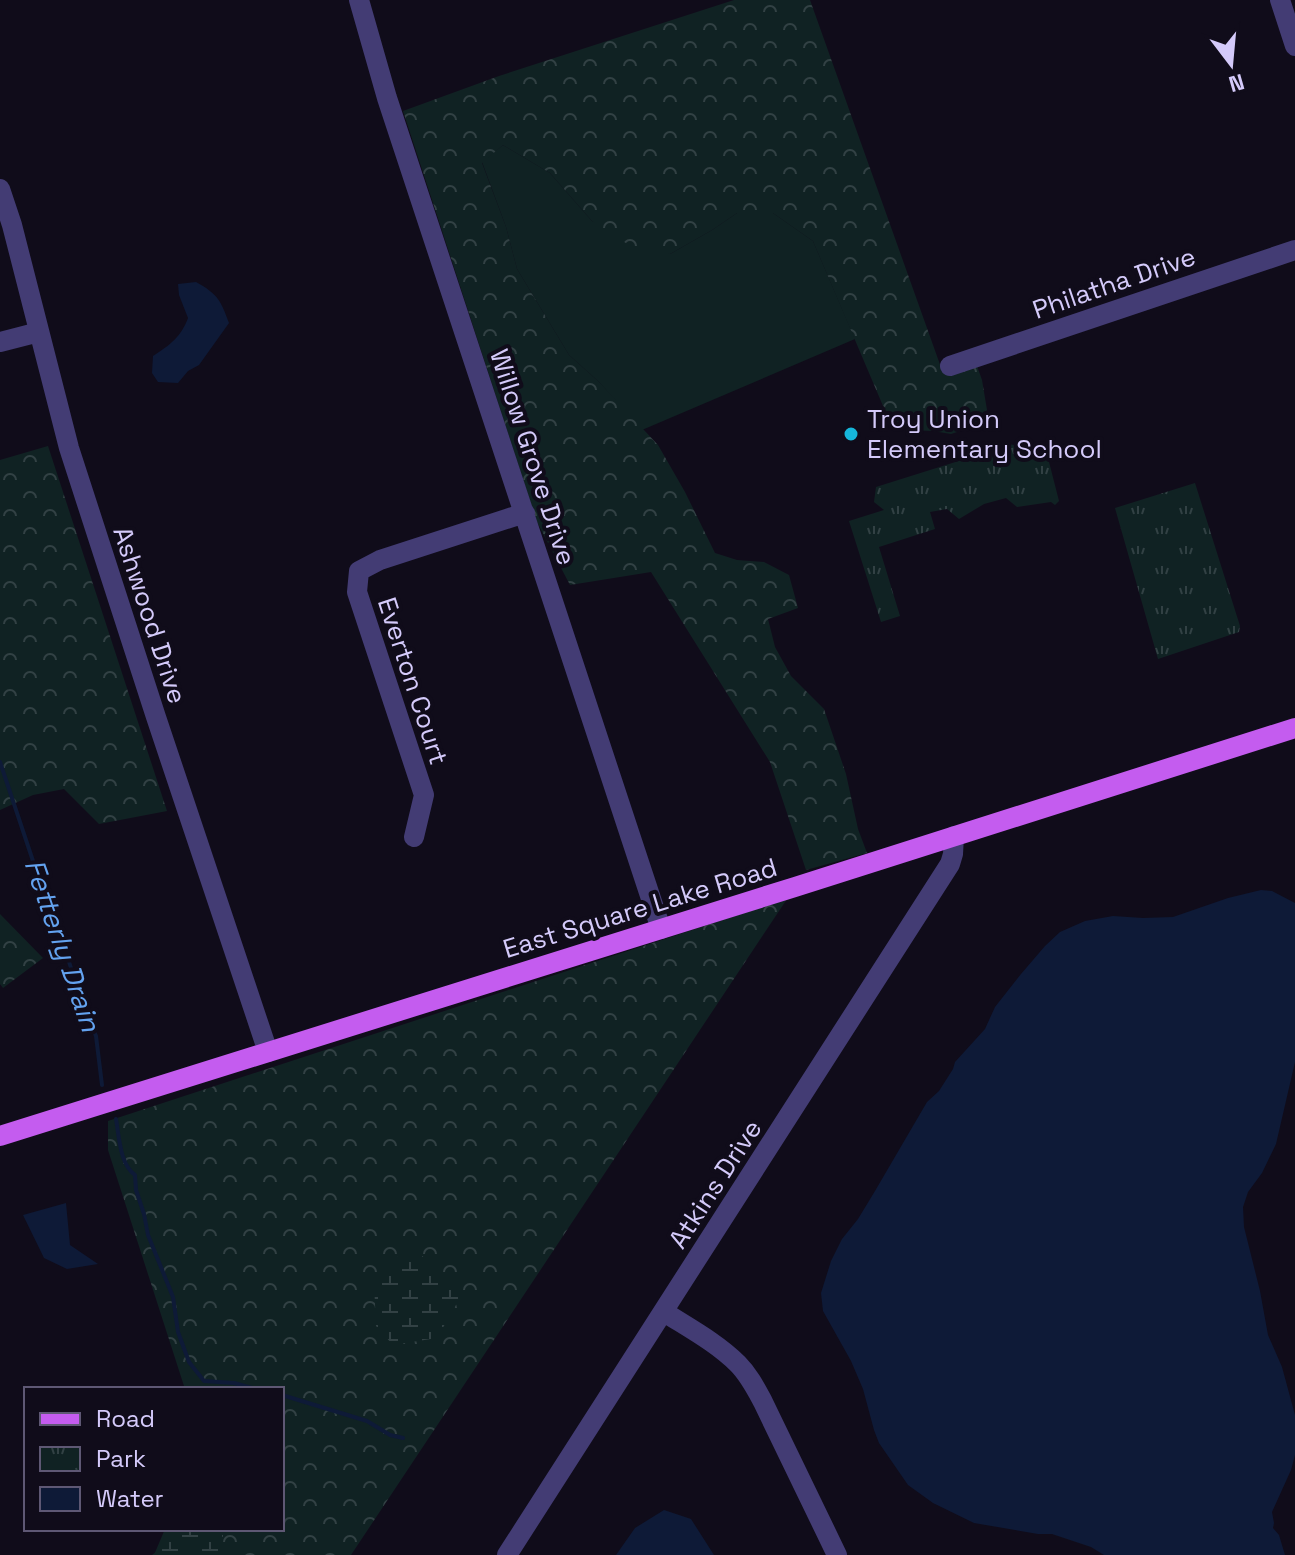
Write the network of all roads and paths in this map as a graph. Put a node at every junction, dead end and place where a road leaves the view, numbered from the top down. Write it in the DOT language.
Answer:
graph roads {
  1 [pos="359,0"];
  2 [pos="1280,0"];
  3 [pos="1295,46"];
  4 [pos="0,189"];
  5 [pos="1295,250"];
  6 [pos="39,332"];
  7 [pos="0,342"];
  8 [pos="950,366"];
  9 [pos="525,513"];
  10 [pos="1295,728"];
  11 [pos="954,836"];
  12 [pos="414,837"];
  13 [pos="661,929"];
  14 [pos="268,1052"];
  15 [pos="0,1136"];
  16 [pos="664,1312"];
  17 [pos="507,1555"];
  18 [pos="837,1555"];
  1 -- 9 [label="street, Willow Grove Drive"];
  2 -- 3 [label="street"];
  4 -- 6 [label="street, Ashwood Drive"];
  5 -- 8 [label="street, Philatha Drive"];
  6 -- 7 [label="street"];
  6 -- 14 [label="street, Ashwood Drive"];
  9 -- 12 [label="street, Everton Court"];
  9 -- 13 [label="street, Willow Grove Drive"];
  10 -- 11 [label="main road, East Square Lake Road"];
  11 -- 13 [label="main road, East Square Lake Road"];
  11 -- 16 [label="street, Atkins Drive"];
  13 -- 14 [label="main road, East Square Lake Road"];
  14 -- 15 [label="main road, East Square Lake Road"];
  16 -- 17 [label="street, Atkins Drive"];
  16 -- 18 [label="street"];
}
